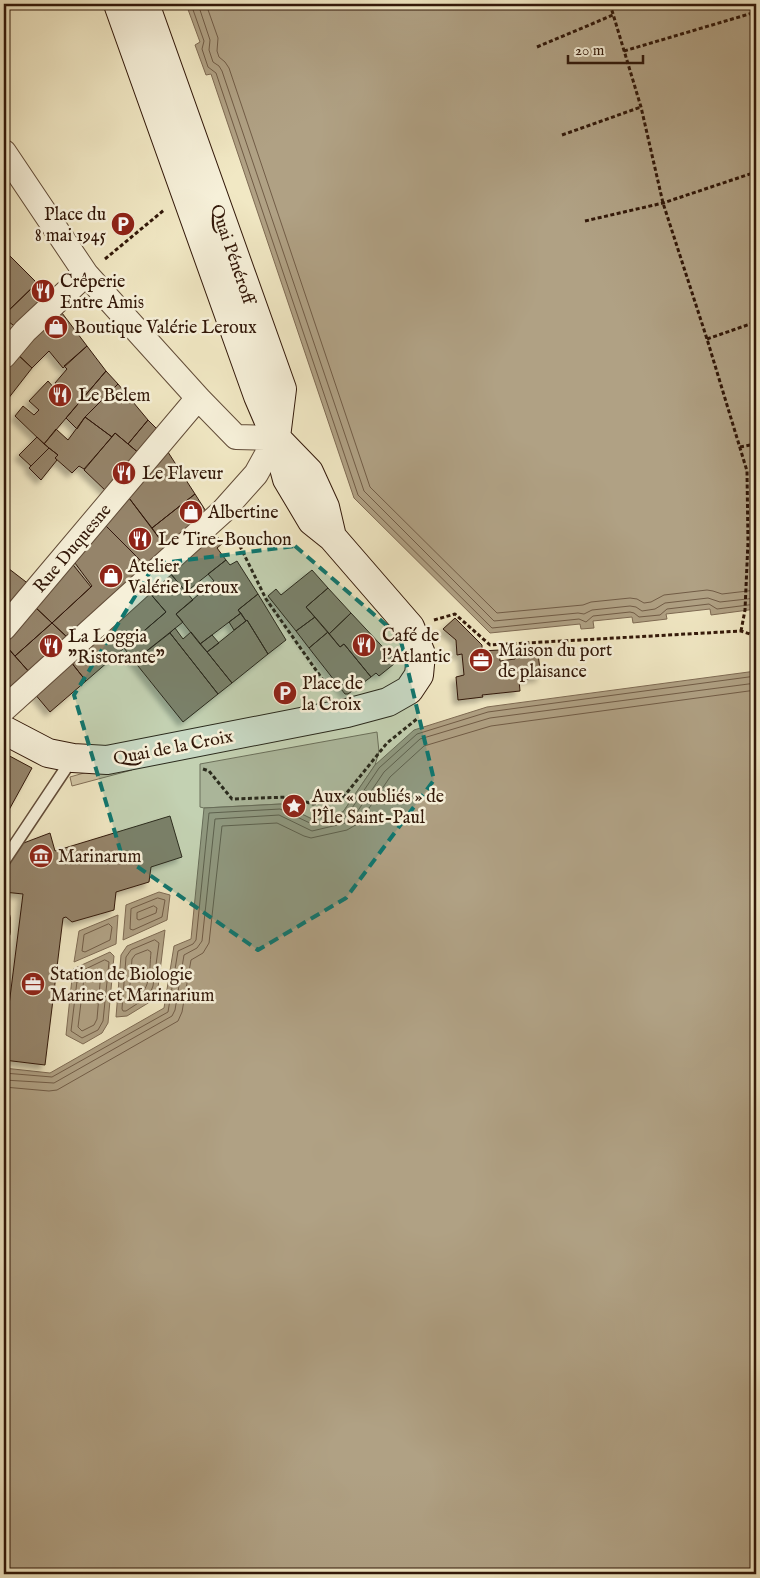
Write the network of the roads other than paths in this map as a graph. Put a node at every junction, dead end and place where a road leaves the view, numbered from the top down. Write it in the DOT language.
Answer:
graph roads {
  1 [pos="118,4"];
  2 [pos="145,4"];
  3 [pos="4,152"];
  4 [pos="86,274"];
  5 [pos="4,356"];
  6 [pos="198,398"];
  7 [pos="276,438"];
  8 [pos="4,628"];
  9 [pos="4,709"];
  10 [pos="4,730"];
  11 [pos="73,758"];
  12 [pos="4,861"];
  13 [pos="4,918"];
  14 [pos="4,932"];
  1 -- 7 [label="main road, Quai Pénéroff"];
  2 -- 7 [label="main road, Quai Pénéroff"];
  3 -- 4 [label="street"];
  4 -- 5 [label="street"];
  4 -- 6 [label="street"];
  6 -- 7 [label="street"];
  6 -- 8 [label="street, Rue Duquesne"];
  7 -- 9 [label="street"];
  7 -- 11 [label="main road, Quai de la Croix"];
  10 -- 11 [label="main road, Quai de la Croix"];
  11 -- 12 [label="lane"];
  13 -- 14 [label="lane"];
}
